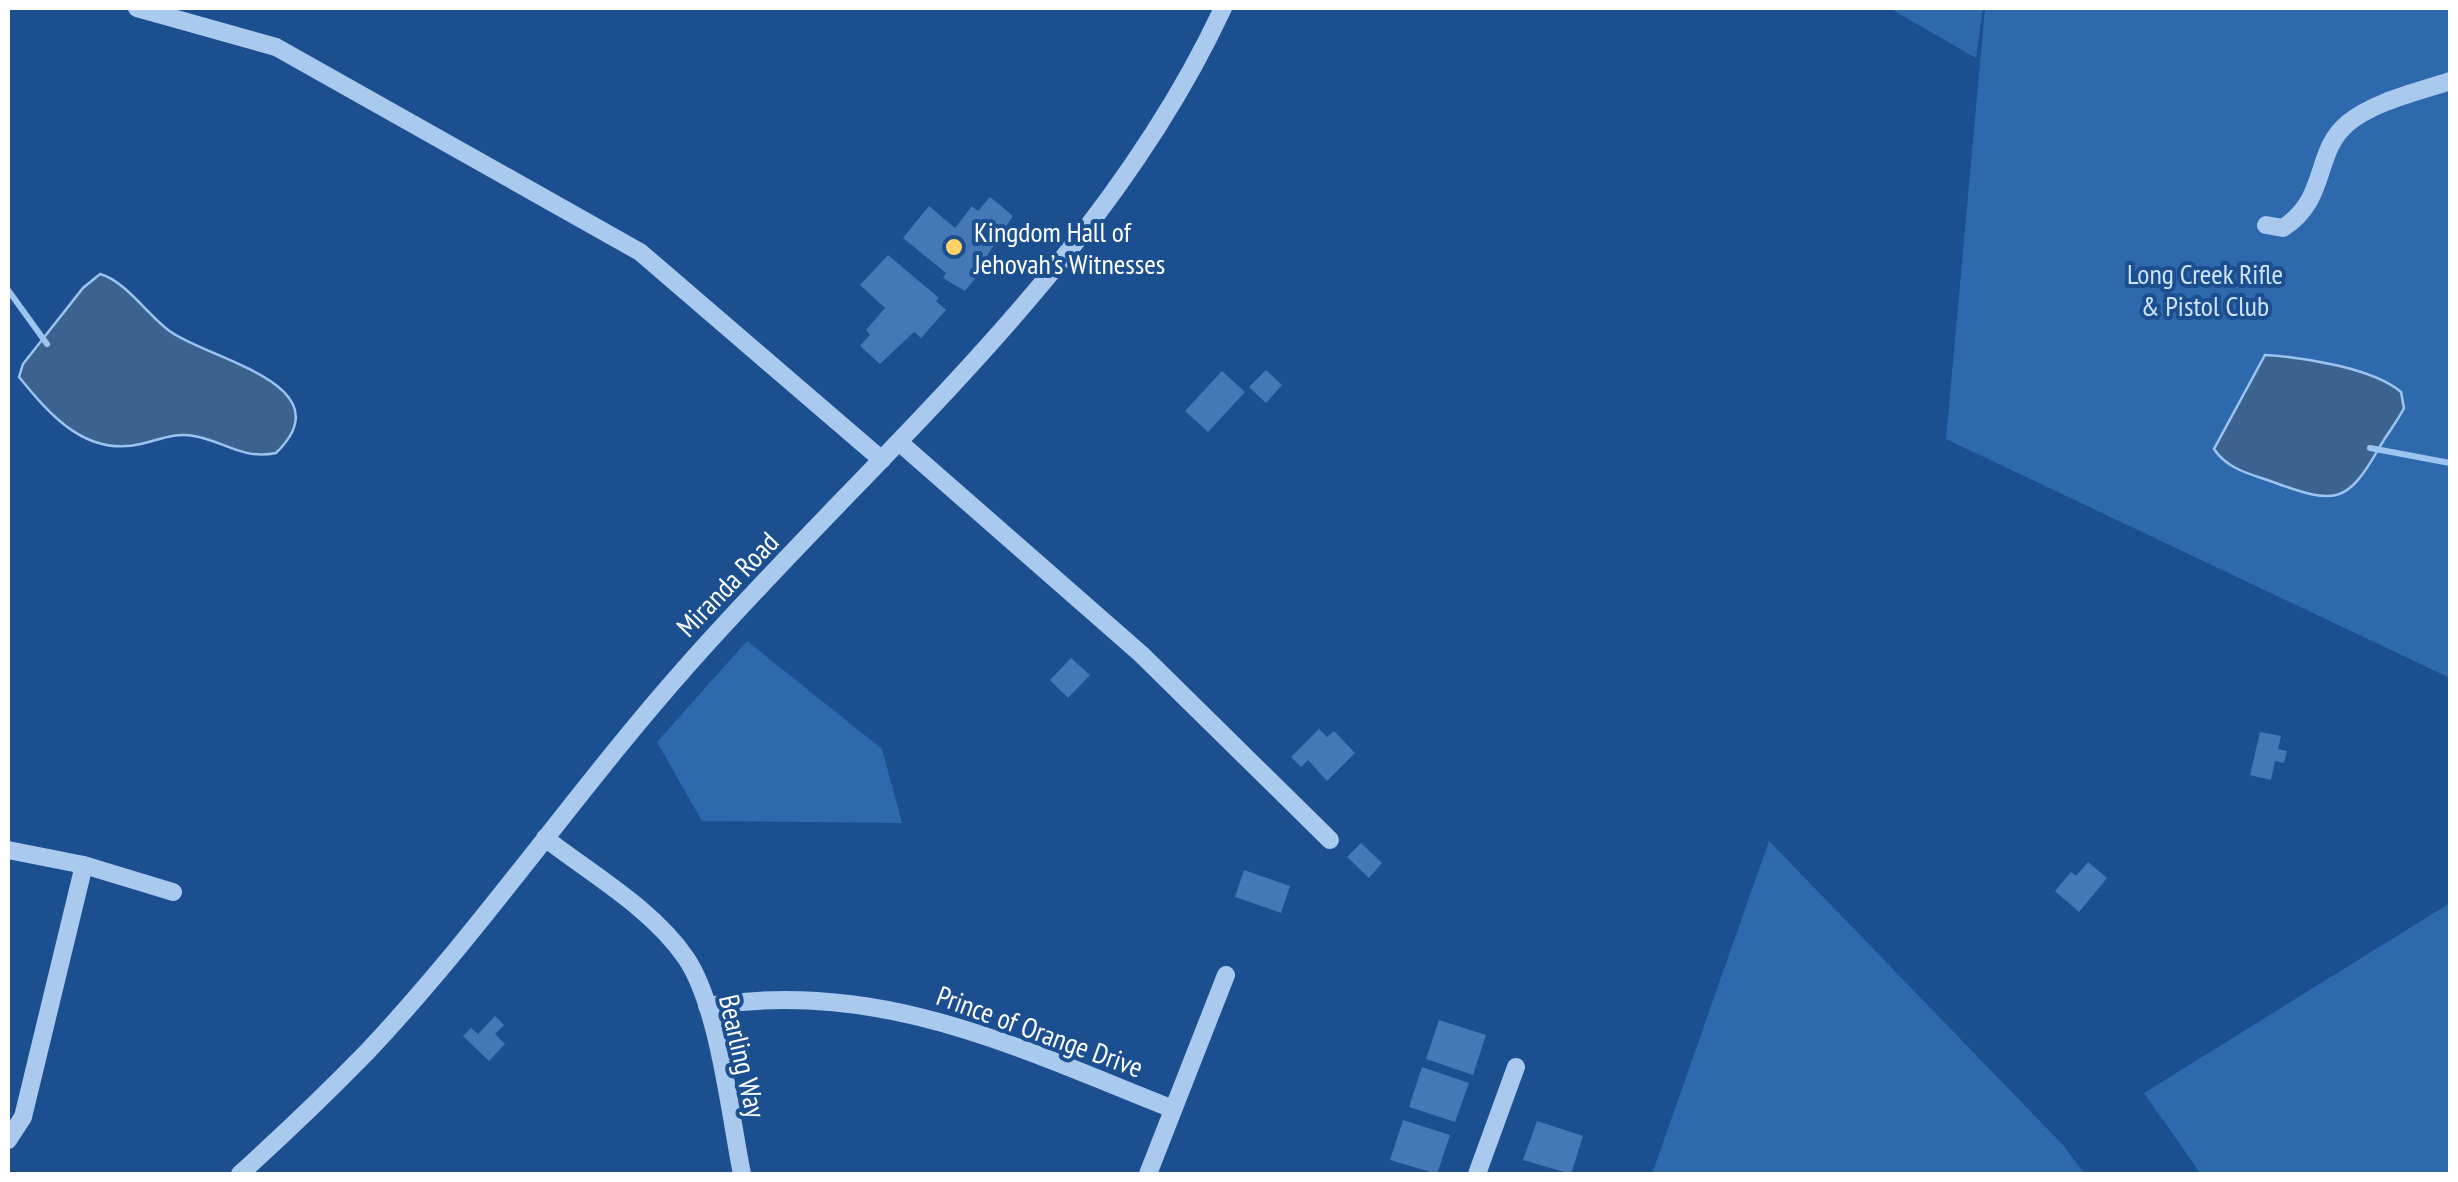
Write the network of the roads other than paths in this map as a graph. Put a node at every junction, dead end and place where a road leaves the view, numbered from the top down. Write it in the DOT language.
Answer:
graph roads {
  1 [pos="138,8"];
  2 [pos="1222,8"];
  3 [pos="2450,81"];
  4 [pos="2266,225"];
  5 [pos="899,442"];
  6 [pos="882,460"];
  7 [pos="545,838"];
  8 [pos="1330,840"];
  9 [pos="8,850"];
  10 [pos="84,864"];
  11 [pos="173,892"];
  12 [pos="1226,975"];
  13 [pos="707,1006"];
  14 [pos="1516,1067"];
  15 [pos="1174,1110"];
  16 [pos="8,1140"];
  17 [pos="240,1174"];
  18 [pos="742,1174"];
  19 [pos="1148,1174"];
  20 [pos="1477,1174"];
  1 -- 6 [label="street"];
  2 -- 5 [label="street, Miranda Road"];
  3 -- 4 [label="street"];
  5 -- 6 [label="street, Miranda Road"];
  5 -- 8 [label="street"];
  6 -- 7 [label="street, Miranda Road"];
  7 -- 13 [label="street, Bearling Way"];
  7 -- 17 [label="street, Miranda Road"];
  9 -- 10 [label="street"];
  10 -- 11 [label="street"];
  10 -- 16 [label="street"];
  12 -- 15 [label="street"];
  13 -- 15 [label="street, Prince of Orange Drive"];
  13 -- 18 [label="street, Bearling Way"];
  14 -- 20 [label="street"];
  15 -- 19 [label="street"];
}
